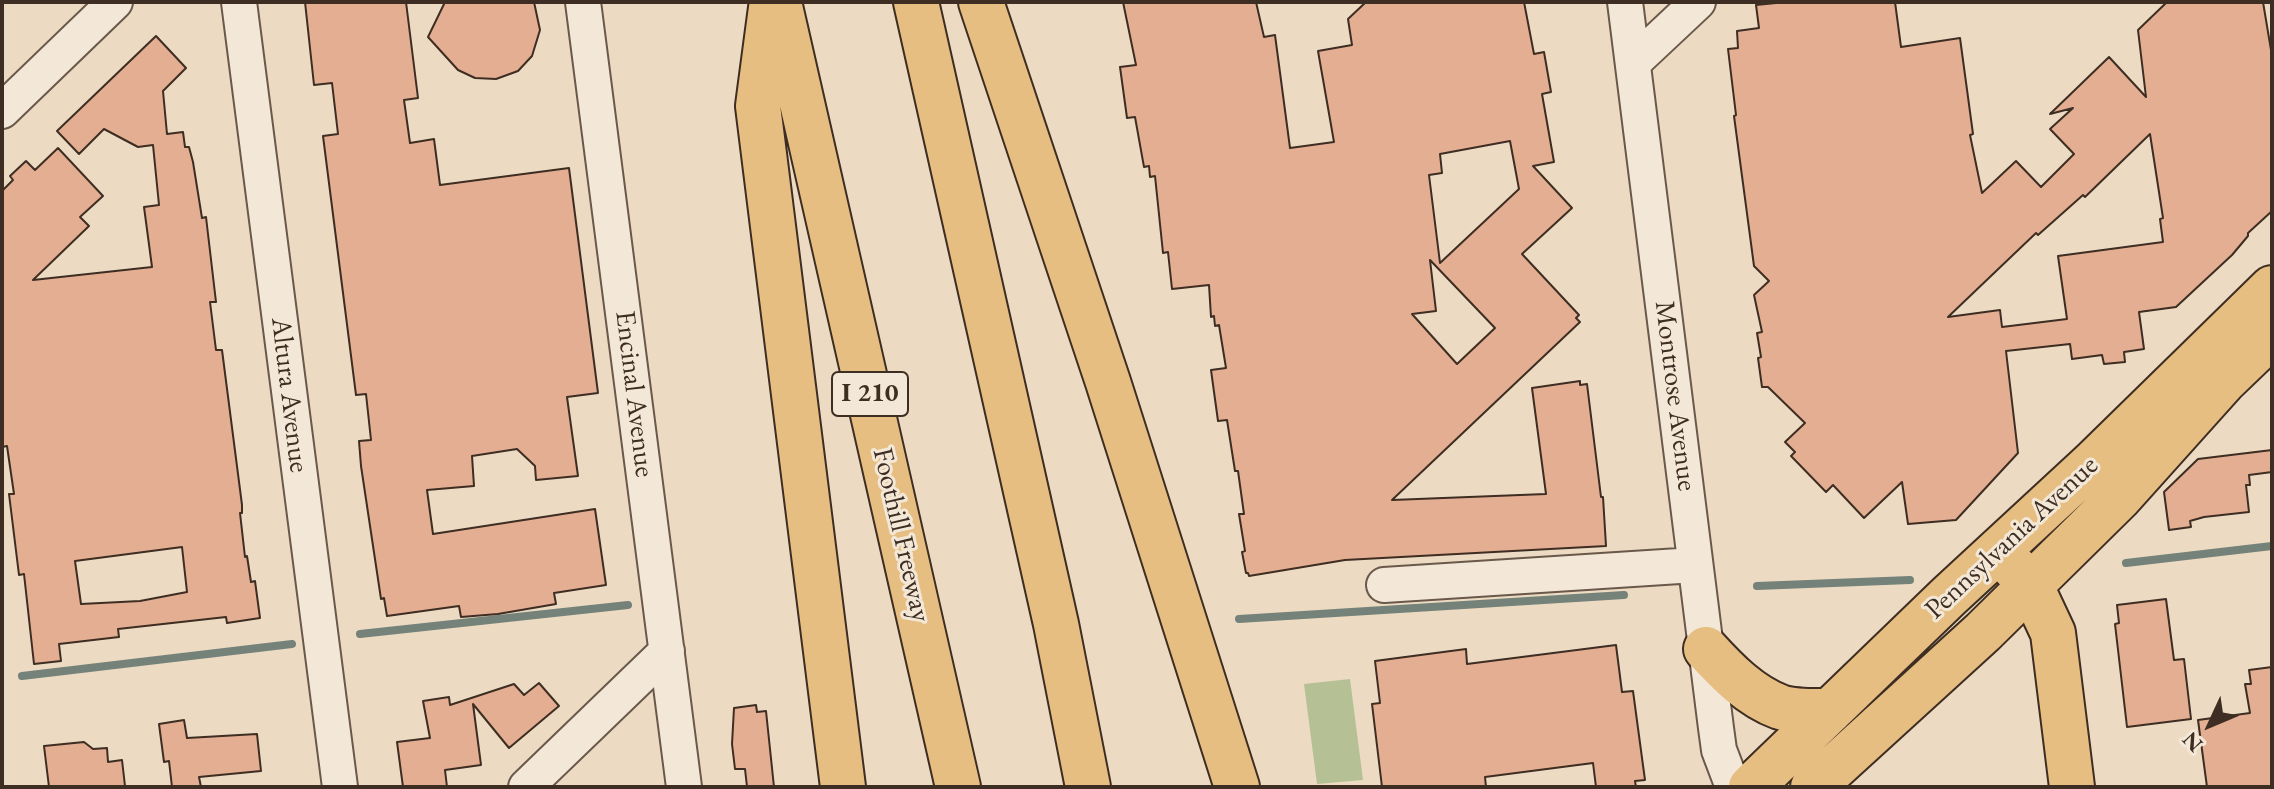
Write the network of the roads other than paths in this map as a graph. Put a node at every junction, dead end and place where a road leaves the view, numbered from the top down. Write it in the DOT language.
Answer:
graph roads {
  1 [pos="115,2"];
  2 [pos="239,2"];
  3 [pos="583,2"];
  4 [pos="772,2"];
  5 [pos="779,2"];
  6 [pos="916,2"];
  7 [pos="981,2"];
  8 [pos="1625,2"];
  9 [pos="1698,2"];
  10 [pos="1633,63"];
  11 [pos="2,111"];
  12 [pos="2272,288"];
  13 [pos="2272,335"];
  14 [pos="1998,551"];
  15 [pos="1695,565"];
  16 [pos="2030,584"];
  17 [pos="1384,585"];
  18 [pos="1706,649"];
  19 [pos="667,651"];
  20 [pos="1830,711"];
  21 [pos="340,787"];
  22 [pos="526,787"];
  23 [pos="684,787"];
  24 [pos="843,787"];
  25 [pos="958,787"];
  26 [pos="1088,787"];
  27 [pos="1237,787"];
  28 [pos="1733,787"];
  29 [pos="1751,787"];
  30 [pos="1813,787"];
  31 [pos="2072,787"];
  1 -- 11 [label="street"];
  2 -- 21 [label="street, Altura Avenue"];
  3 -- 19 [label="street, Encinal Avenue"];
  4 -- 24 [label="main road"];
  5 -- 25 [label="main road, Foothill Freeway / I 210"];
  6 -- 26 [label="main road"];
  7 -- 27 [label="main road"];
  8 -- 10 [label="street, Montrose Avenue"];
  9 -- 10 [label="street"];
  10 -- 15 [label="street, Montrose Avenue"];
  12 -- 14 [label="main road, Pennsylvania Avenue"];
  13 -- 16 [label="main road, Pennsylvania Avenue"];
  14 -- 16 [label="main road"];
  14 -- 20 [label="main road, Pennsylvania Avenue"];
  15 -- 17 [label="street"];
  15 -- 18 [label="street, Montrose Avenue"];
  16 -- 30 [label="main road, Pennsylvania Avenue"];
  16 -- 31 [label="main road"];
  18 -- 20 [label="main road"];
  18 -- 28 [label="street, Montrose Avenue"];
  19 -- 22 [label="street"];
  19 -- 23 [label="street, Encinal Avenue"];
  20 -- 29 [label="main road, Pennsylvania Avenue"];
}
